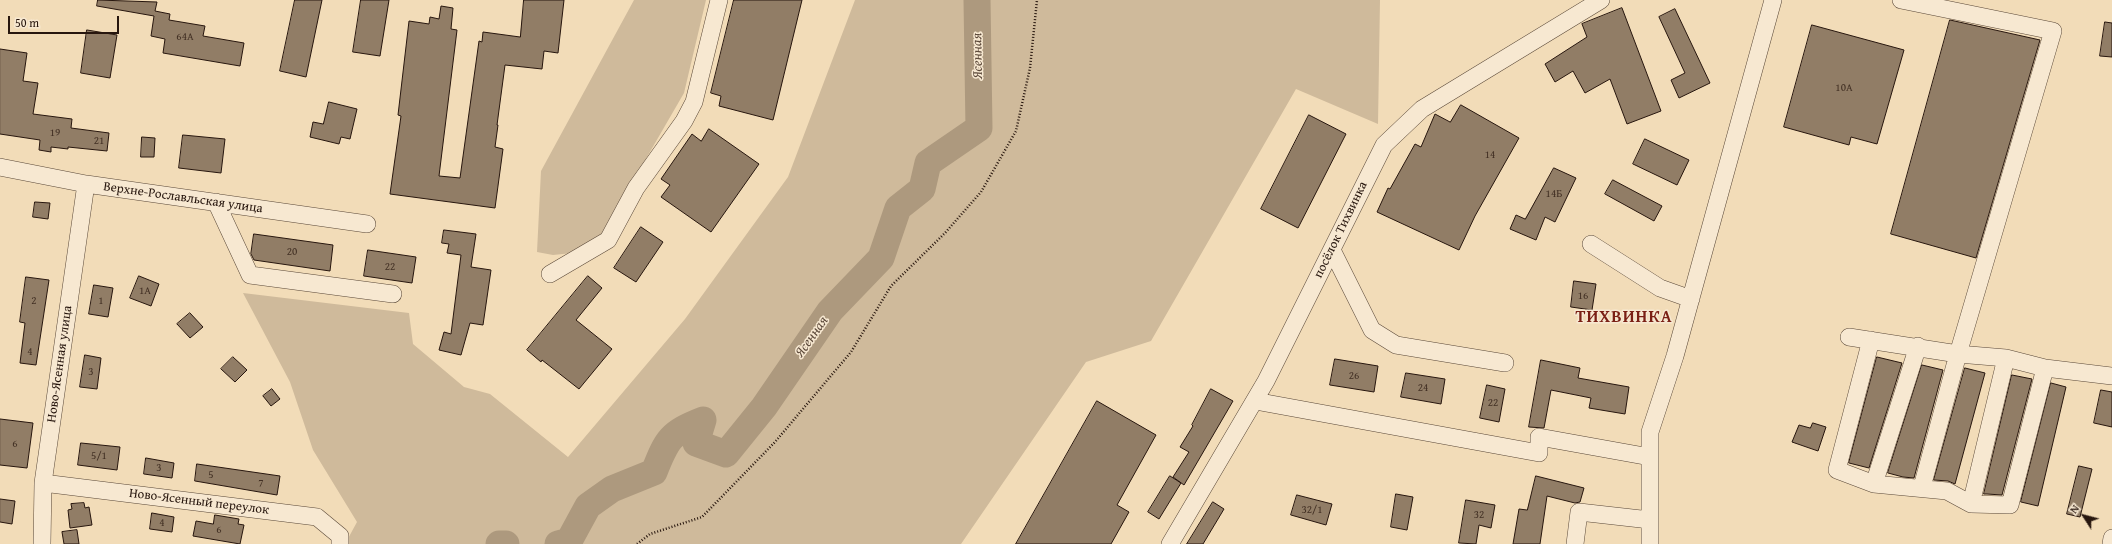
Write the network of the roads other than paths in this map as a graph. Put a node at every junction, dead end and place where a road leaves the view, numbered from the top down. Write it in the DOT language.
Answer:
graph roads {
  1 [pos="719,0"];
  2 [pos="1773,0"];
  3 [pos="1901,0"];
  4 [pos="1591,3"];
  5 [pos="0,167"];
  6 [pos="86,184"];
  7 [pos="216,202"];
  8 [pos="367,224"];
  9 [pos="1592,244"];
  10 [pos="1332,250"];
  11 [pos="550,274"];
  12 [pos="393,294"];
  13 [pos="1691,299"];
  14 [pos="1849,337"];
  15 [pos="1871,340"];
  16 [pos="1918,346"];
  17 [pos="1958,354"];
  18 [pos="2006,358"];
  19 [pos="1505,363"];
  20 [pos="2045,368"];
  21 [pos="2112,376"];
  22 [pos="1255,401"];
  23 [pos="1650,457"];
  24 [pos="43,483"];
  25 [pos="1874,484"];
  26 [pos="1922,487"];
  27 [pos="1971,504"];
  28 [pos="1650,520"];
  29 [pos="2112,538"];
  30 [pos="42,544"];
  31 [pos="340,544"];
  32 [pos="1170,544"];
  33 [pos="1575,544"];
  34 [pos="1650,544"];
  35 [pos="2111,544"];
  1 -- 11 [label="street"];
  2 -- 13 [label="street"];
  3 -- 17 [label="street"];
  4 -- 10 [label="street, посёлок Тихвинка"];
  5 -- 6 [label="street, Верхне-Рославльская улица"];
  6 -- 7 [label="street, Верхне-Рославльская улица"];
  6 -- 24 [label="street, Ново-Ясенная улица"];
  7 -- 8 [label="street, Верхне-Рославльская улица"];
  7 -- 12 [label="street"];
  9 -- 13 [label="street"];
  10 -- 19 [label="street"];
  10 -- 22 [label="street, посёлок Тихвинка"];
  13 -- 23 [label="street"];
  14 -- 15 [label="street"];
  15 -- 16 [label="street"];
  15 -- 25 [label="street"];
  16 -- 17 [label="street"];
  16 -- 25 [label="street"];
  17 -- 18 [label="street"];
  17 -- 26 [label="street"];
  18 -- 20 [label="street"];
  18 -- 27 [label="street"];
  20 -- 21 [label="street"];
  20 -- 27 [label="street"];
  22 -- 23 [label="street"];
  22 -- 32 [label="street, посёлок Тихвинка"];
  23 -- 28 [label="street"];
  24 -- 30 [label="street, Ново-Ясенная улица"];
  24 -- 31 [label="street, Ново-Ясенный переулок"];
  25 -- 26 [label="street"];
  26 -- 27 [label="street"];
  28 -- 33 [label="street"];
  28 -- 34 [label="street"];
  29 -- 35 [label="street"];
}
